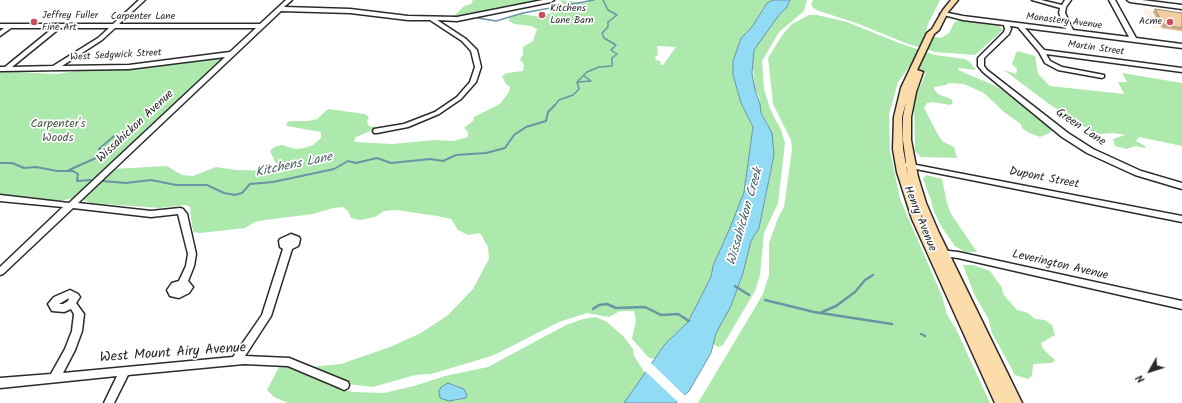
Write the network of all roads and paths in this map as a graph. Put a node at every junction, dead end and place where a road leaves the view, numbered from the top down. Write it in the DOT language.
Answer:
graph roads {
  1 [pos="142,0"];
  2 [pos="289,0"];
  3 [pos="551,0"];
  4 [pos="955,0"];
  5 [pos="1035,0"];
  6 [pos="1068,0"];
  7 [pos="1112,0"];
  8 [pos="1130,0"];
  9 [pos="1063,7"];
  10 [pos="1182,7"];
  11 [pos="280,9"];
  12 [pos="943,14"];
  13 [pos="433,20"];
  14 [pos="1006,23"];
  15 [pos="1020,25"];
  16 [pos="0,26"];
  17 [pos="10,26"];
  18 [pos="59,26"];
  19 [pos="115,26"];
  20 [pos="262,26"];
  21 [pos="1070,32"];
  22 [pos="0,34"];
  23 [pos="1133,39"];
  24 [pos="1182,46"];
  25 [pos="1042,52"];
  26 [pos="232,54"];
  27 [pos="3,69"];
  28 [pos="54,69"];
  29 [pos="1182,70"];
  30 [pos="1102,76"];
  31 [pos="378,131"];
  32 [pos="905,165"];
  33 [pos="1182,186"];
  34 [pos="0,198"];
  35 [pos="70,205"];
  36 [pos="1182,219"];
  37 [pos="288,247"];
  38 [pos="938,253"];
  39 [pos="0,272"];
  40 [pos="182,283"];
  41 [pos="71,304"];
  42 [pos="1182,305"];
  43 [pos="236,360"];
  44 [pos="124,371"];
  45 [pos="55,377"];
  46 [pos="0,383"];
  47 [pos="344,385"];
  48 [pos="1011,402"];
  49 [pos="109,403"];
  1 -- 19 [label="street"];
  2 -- 11 [label="street, Wissahickon Avenue"];
  3 -- 13 [label="street"];
  4 -- 12 [label="main road, Henry Avenue"];
  5 -- 9 [label="street"];
  6 -- 9 [label="street"];
  7 -- 23 [label="street"];
  8 -- 10 [label="street"];
  9 -- 21 [label="street"];
  11 -- 13 [label="street"];
  11 -- 20 [label="street, Wissahickon Avenue"];
  12 -- 14 [label="street, Monastery Avenue"];
  12 -- 32 [label="main road, Henry Avenue"];
  13 -- 31 [label="street"];
  14 -- 15 [label="street, Monastery Avenue"];
  14 -- 33 [label="street, Green Lane"];
  15 -- 21 [label="street, Monastery Avenue"];
  15 -- 25 [label="street"];
  16 -- 17 [label="street, Carpenter Lane"];
  17 -- 18 [label="street, Carpenter Lane"];
  17 -- 22 [label="street"];
  18 -- 19 [label="street, Carpenter Lane"];
  18 -- 27 [label="street"];
  19 -- 20 [label="street, Carpenter Lane"];
  19 -- 28 [label="street"];
  20 -- 26 [label="street, Wissahickon Avenue"];
  21 -- 23 [label="street, Monastery Avenue"];
  23 -- 24 [label="street, Monastery Avenue"];
  25 -- 29 [label="street, Martin Street"];
  25 -- 30 [label="street"];
  26 -- 28 [label="street, West Sedgwick Street"];
  26 -- 35 [label="street, Wissahickon Avenue"];
  27 -- 28 [label="street, West Sedgwick Street"];
  32 -- 36 [label="street, Dupont Street"];
  32 -- 38 [label="main road, Henry Avenue"];
  34 -- 35 [label="street"];
  35 -- 39 [label="street, Wissahickon Avenue"];
  35 -- 40 [label="street"];
  37 -- 43 [label="street"];
  38 -- 42 [label="street, Leverington Avenue"];
  38 -- 48 [label="main road, Henry Avenue"];
  41 -- 45 [label="street"];
  43 -- 44 [label="street, West Mount Airy Avenue"];
  43 -- 47 [label="street, West Mount Airy Avenue"];
  44 -- 45 [label="street, West Mount Airy Avenue"];
  44 -- 49 [label="street"];
  45 -- 46 [label="street, West Mount Airy Avenue"];
}
